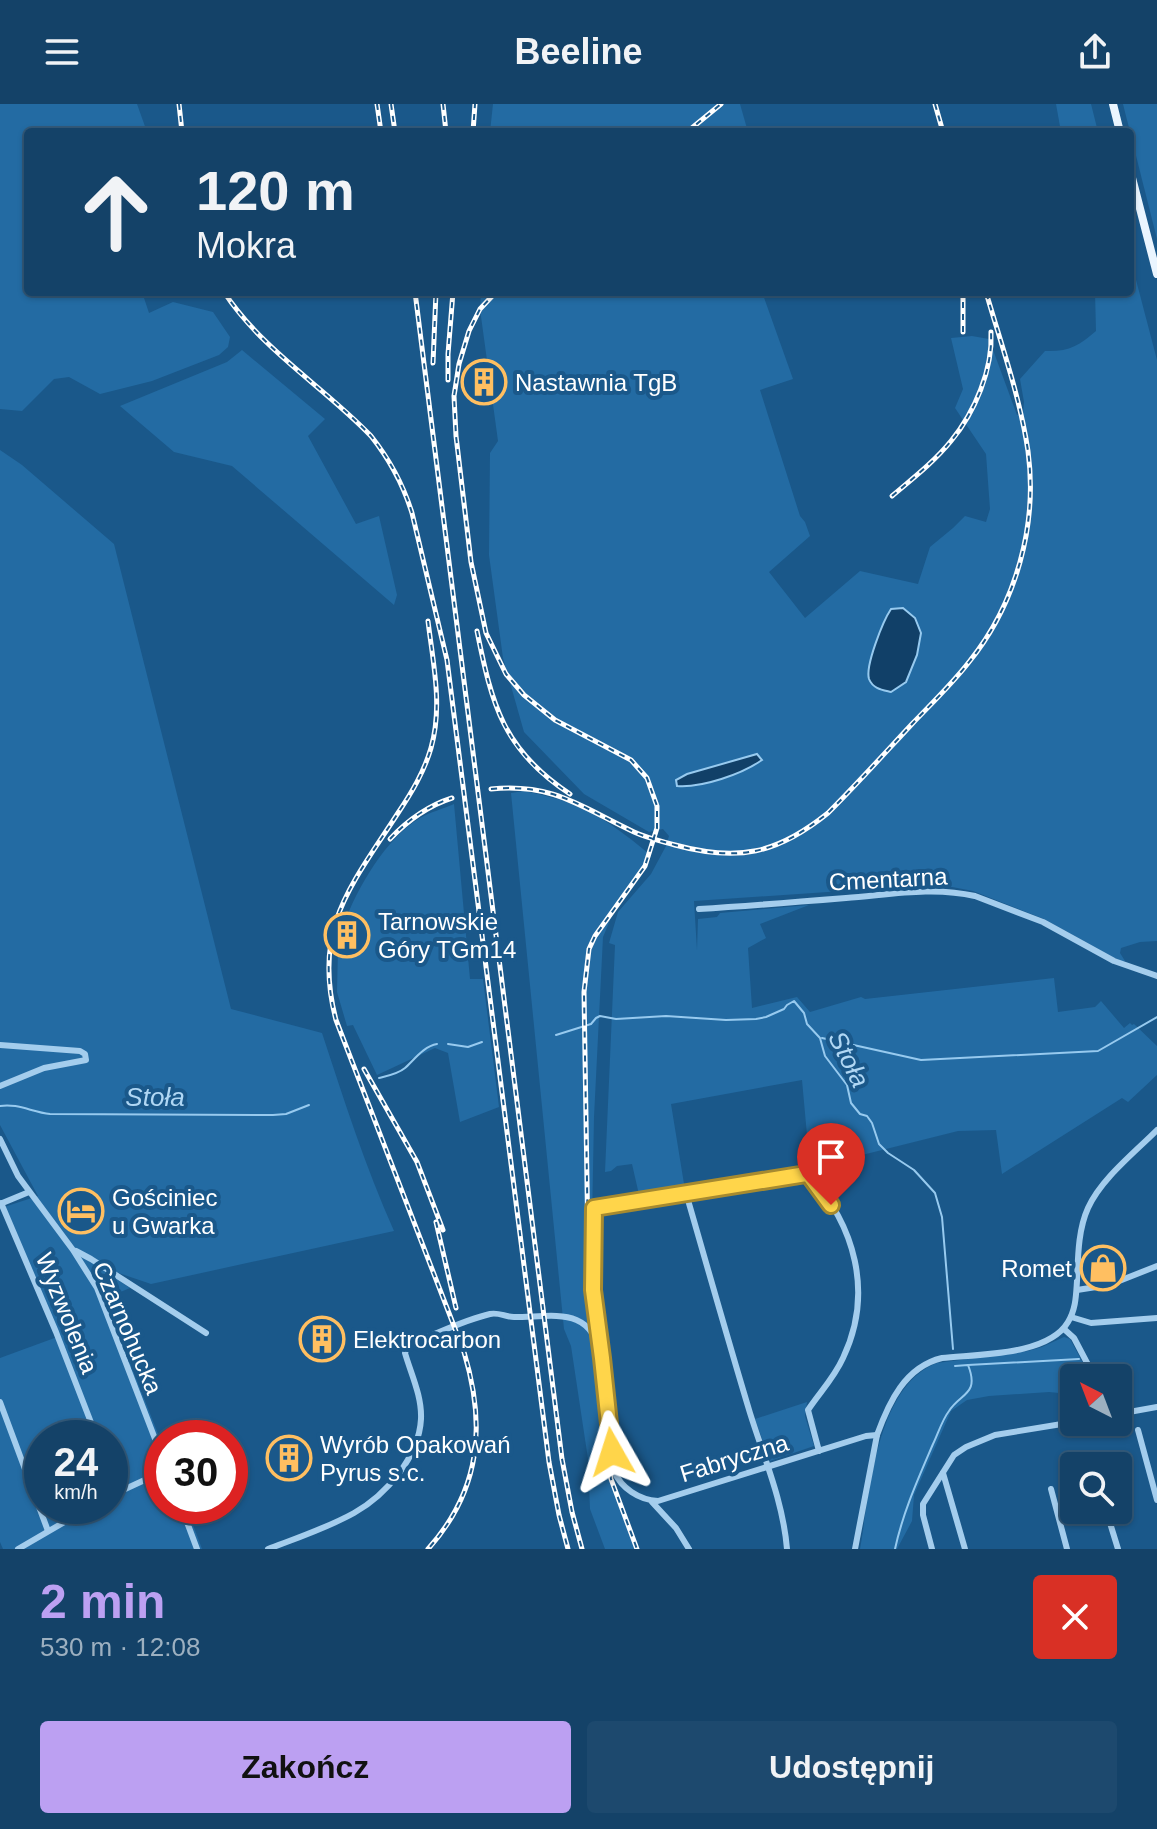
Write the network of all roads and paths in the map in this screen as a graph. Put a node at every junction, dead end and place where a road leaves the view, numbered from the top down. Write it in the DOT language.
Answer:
graph roads {
  1 [pos="1113,104"];
  2 [pos="1119,128"];
  3 [pos="1134,185"];
  4 [pos="1157,274"];
  5 [pos="699,909"];
  6 [pos="1157,976"];
  7 [pos="0,1045"];
  8 [pos="0,1086"];
  9 [pos="1157,1130"];
  10 [pos="0,1139"];
  11 [pos="29,1192"];
  12 [pos="686,1193"];
  13 [pos="1,1204"];
  14 [pos="73,1250"];
  15 [pos="1157,1266"];
  16 [pos="1077,1290"];
  17 [pos="1071,1317"];
  18 [pos="1157,1318"];
  19 [pos="1064,1329"];
  20 [pos="206,1333"];
  21 [pos="599,1343"];
  22 [pos="1088,1364"];
  23 [pos="0,1402"];
  24 [pos="1157,1407"];
  25 [pos="1132,1411"];
  26 [pos="90,1420"];
  27 [pos="148,1420"];
  28 [pos="1060,1425"];
  29 [pos="1138,1430"];
  30 [pos="877,1435"];
  31 [pos="819,1451"];
  32 [pos="769,1467"];
  33 [pos="943,1473"];
  34 [pos="1051,1489"];
  35 [pos="1157,1500"];
  36 [pos="652,1501"];
  37 [pos="60,1524"];
  38 [pos="188,1524"];
  39 [pos="1110,1524"];
  40 [pos="48,1531"];
  41 [pos="18,1549"];
  42 [pos="197,1549"];
  43 [pos="268,1549"];
  44 [pos="689,1549"];
  45 [pos="787,1549"];
  46 [pos="855,1549"];
  47 [pos="932,1549"];
  48 [pos="965,1549"];
  49 [pos="1067,1549"];
  50 [pos="1118,1549"];
  1 -- 2 [label="main road"];
  3 -- 4 [label="main road"];
  5 -- 6 [label="street, Cmentarna"];
  7 -- 8 [label="street"];
  9 -- 16 [label="street"];
  10 -- 11 [label="street, Czarnohucka"];
  11 -- 13 [label="street"];
  11 -- 14 [label="street, Czarnohucka"];
  12 -- 21 [label="street, Fabryczna"];
  12 -- 31 [label="street"];
  12 -- 32 [label="street"];
  13 -- 26 [label="street, Wyzwolenia"];
  14 -- 20 [label="street"];
  14 -- 27 [label="street, Czarnohucka"];
  15 -- 16 [label="street"];
  16 -- 17 [label="street"];
  17 -- 18 [label="street"];
  17 -- 19 [label="street"];
  19 -- 22 [label="street"];
  19 -- 30 [label="street"];
  21 -- 36 [label="street, Fabryczna"];
  21 -- 43 [label="street"];
  23 -- 40 [label="street"];
  24 -- 25 [label="street"];
  28 -- 33 [label="street"];
  29 -- 35 [label="street"];
  30 -- 31 [label="street, Fabryczna"];
  30 -- 46 [label="street"];
  31 -- 32 [label="street, Fabryczna"];
  32 -- 36 [label="street, Fabryczna"];
  32 -- 45 [label="street"];
  33 -- 47 [label="street"];
  33 -- 48 [label="street"];
  34 -- 49 [label="street"];
  36 -- 44 [label="street"];
  37 -- 40 [label="street"];
  38 -- 42 [label="street"];
  39 -- 50 [label="street"];
  40 -- 41 [label="street"];
}
